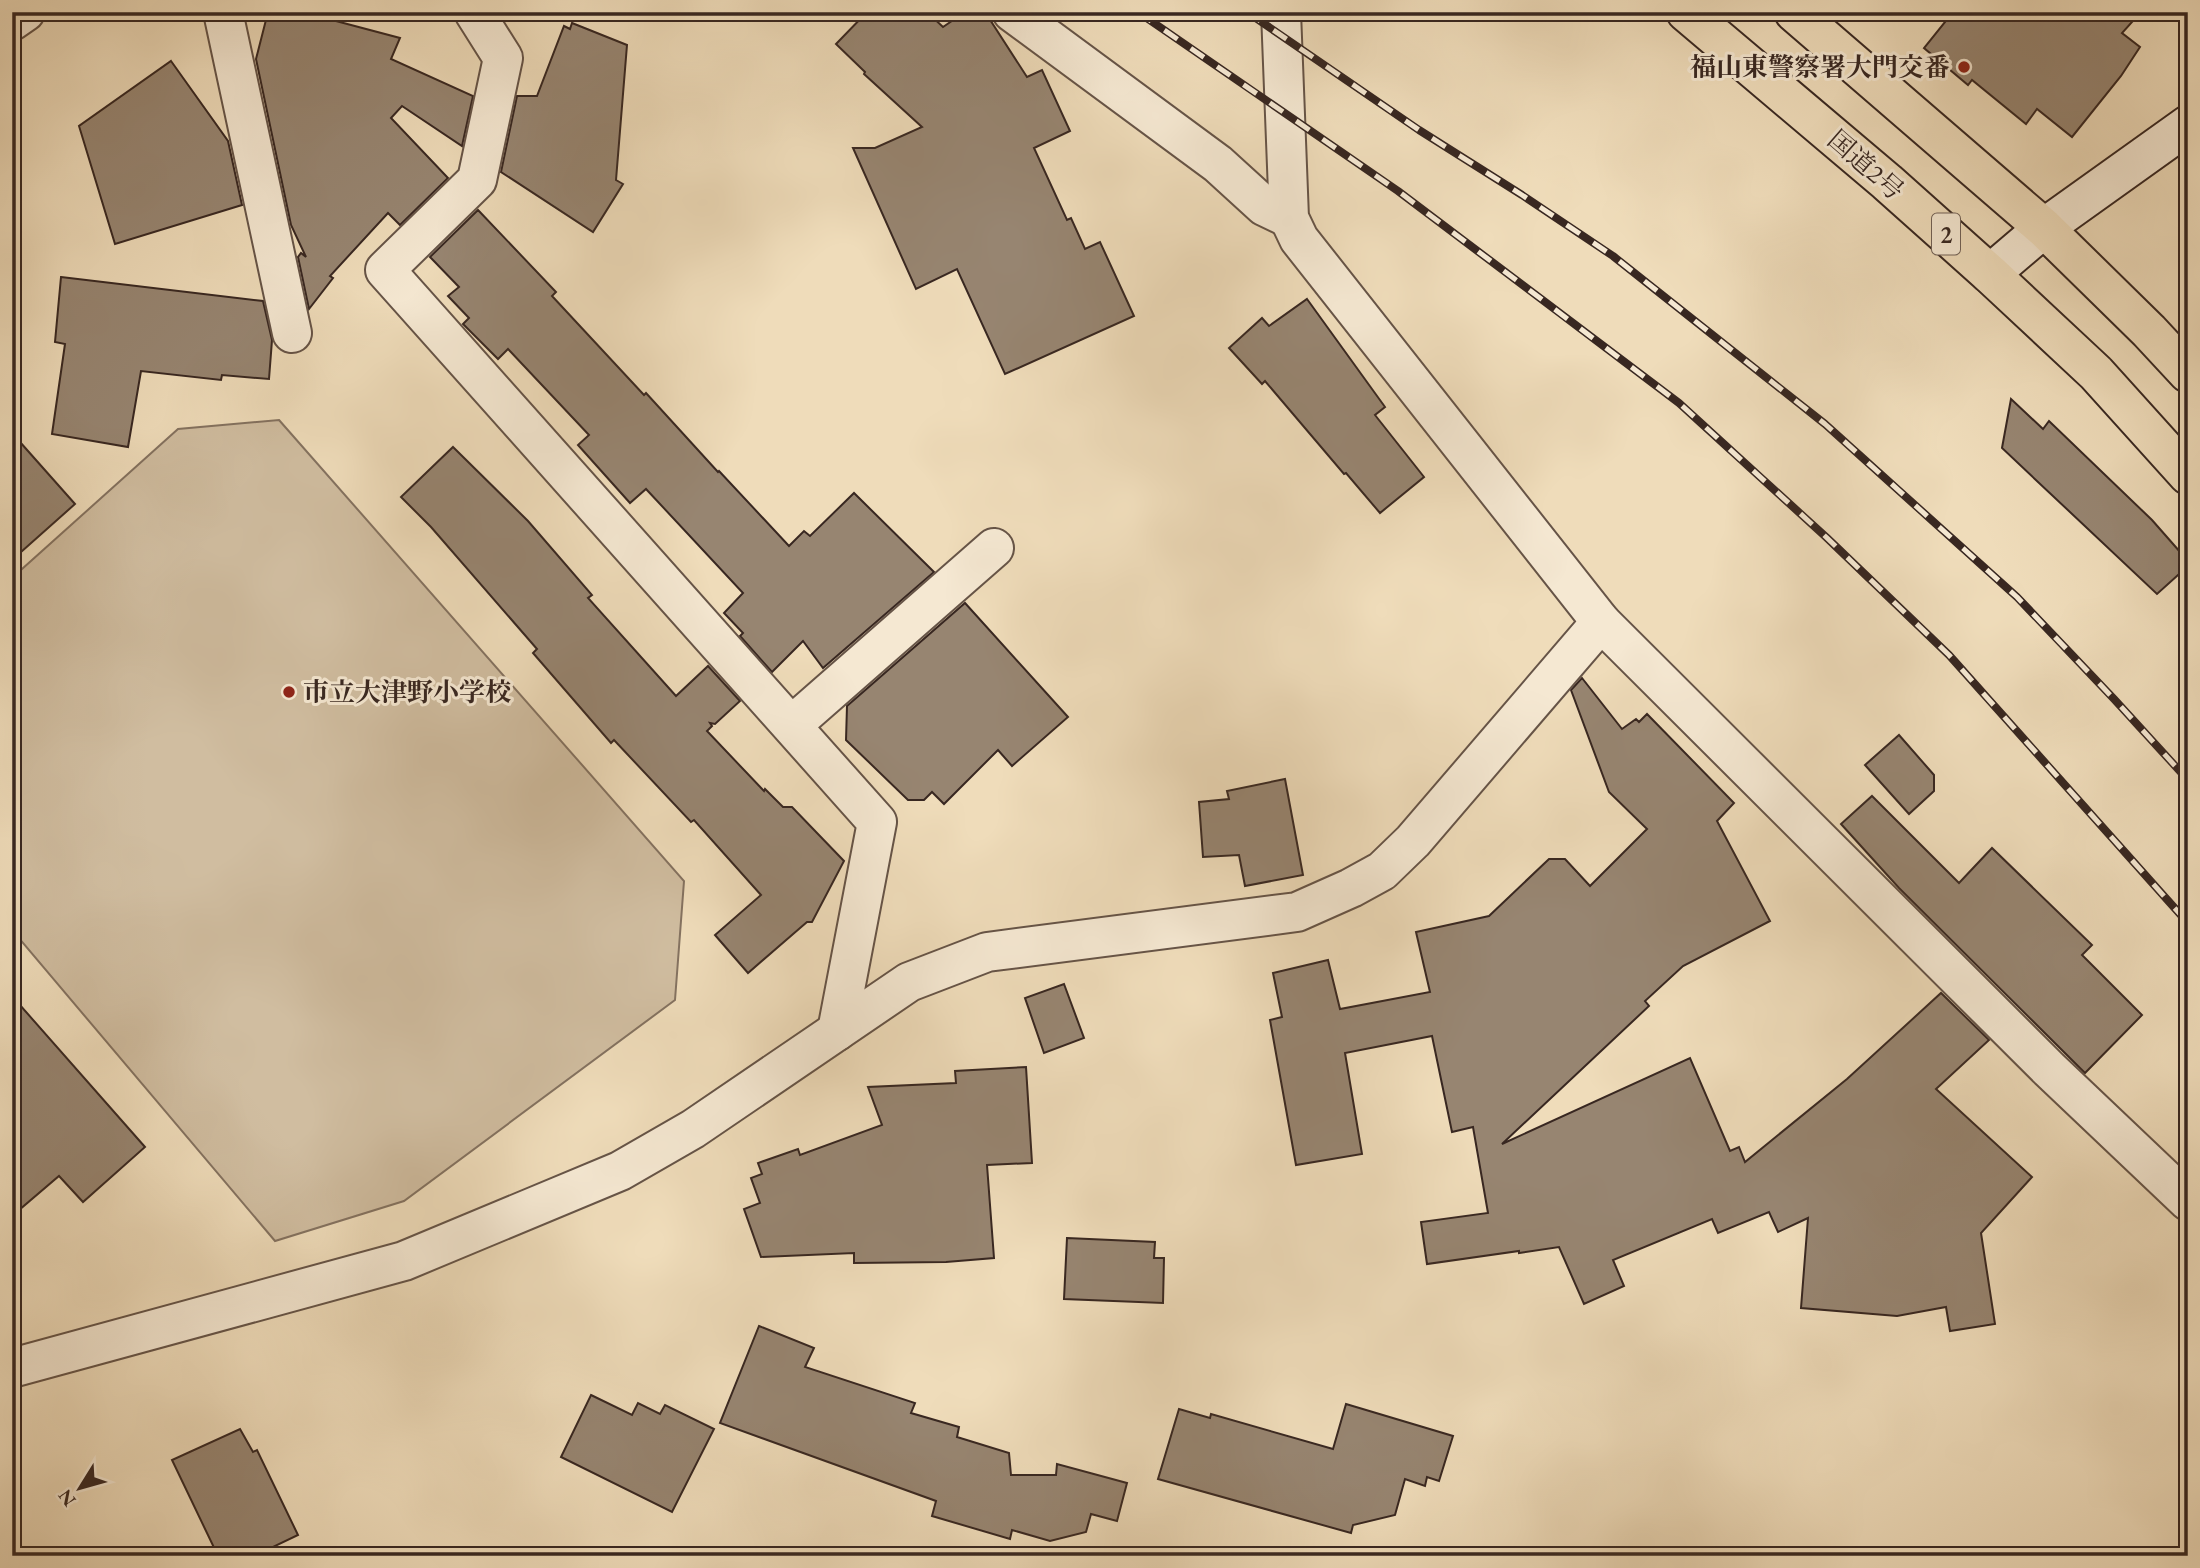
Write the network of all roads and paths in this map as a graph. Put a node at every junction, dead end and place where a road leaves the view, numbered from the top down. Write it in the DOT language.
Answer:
graph roads {
  1 [pos="25,12"];
  2 [pos="223,12"];
  3 [pos="474,12"];
  4 [pos="1012,12"];
  5 [pos="1282,12"];
  6 [pos="1686,12"];
  7 [pos="1794,12"];
  8 [pos="12,21"];
  9 [pos="2188,125"];
  10 [pos="1289,218"];
  11 [pos="2044,228"];
  12 [pos="1990,274"];
  13 [pos="292,333"];
  14 [pos="2188,373"];
  15 [pos="2188,475"];
  16 [pos="994,548"];
  17 [pos="1601,622"];
  18 [pos="792,726"];
  19 [pos="837,1031"];
  20 [pos="2188,1201"];
  21 [pos="12,1368"];
  1 -- 8 [label="street"];
  2 -- 13 [label="street"];
  3 -- 18 [label="street"];
  4 -- 10 [label="street"];
  5 -- 10 [label="street"];
  6 -- 12 [label="highway, 国道2号 / 2"];
  7 -- 11 [label="highway"];
  9 -- 11 [label="street"];
  10 -- 17 [label="street"];
  11 -- 12 [label="street"];
  11 -- 14 [label="highway"];
  12 -- 15 [label="highway, 国道2号 / 2"];
  16 -- 18 [label="street"];
  17 -- 19 [label="street"];
  17 -- 20 [label="street"];
  18 -- 19 [label="street"];
  19 -- 21 [label="street"];
}
